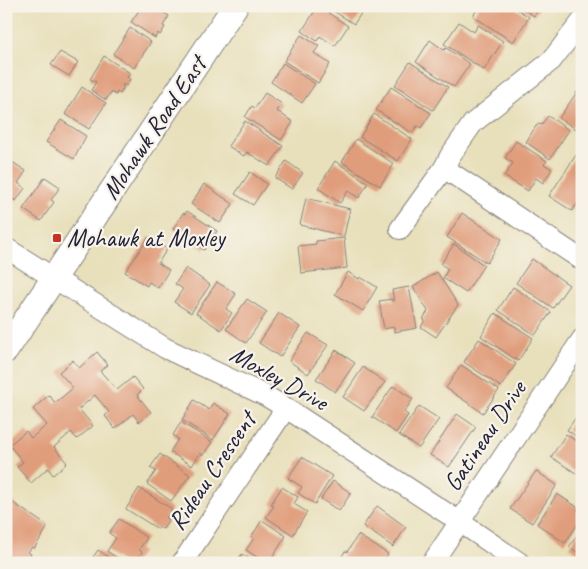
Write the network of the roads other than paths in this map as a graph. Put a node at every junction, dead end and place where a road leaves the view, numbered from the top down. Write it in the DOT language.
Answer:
graph roads {
  1 [pos="235,6"];
  2 [pos="582,21"];
  3 [pos="444,168"];
  4 [pos="400,229"];
  5 [pos="6,248"];
  6 [pos="582,260"];
  7 [pos="53,278"];
  8 [pos="582,339"];
  9 [pos="6,350"];
  10 [pos="286,408"];
  11 [pos="460,522"];
  12 [pos="182,563"];
  13 [pos="432,563"];
  14 [pos="520,563"];
  1 -- 7 [label="main road, Mohawk Road East"];
  2 -- 3 [label="street"];
  3 -- 4 [label="street"];
  3 -- 6 [label="street"];
  5 -- 7 [label="street, Moxley Drive"];
  7 -- 9 [label="main road, Mohawk Road East"];
  7 -- 10 [label="street, Moxley Drive"];
  8 -- 11 [label="street, Gatineau Drive"];
  10 -- 11 [label="street, Moxley Drive"];
  10 -- 12 [label="street, Rideau Crescent"];
  11 -- 13 [label="street, Gatineau Drive"];
  11 -- 14 [label="street, Moxley Drive"];
}
